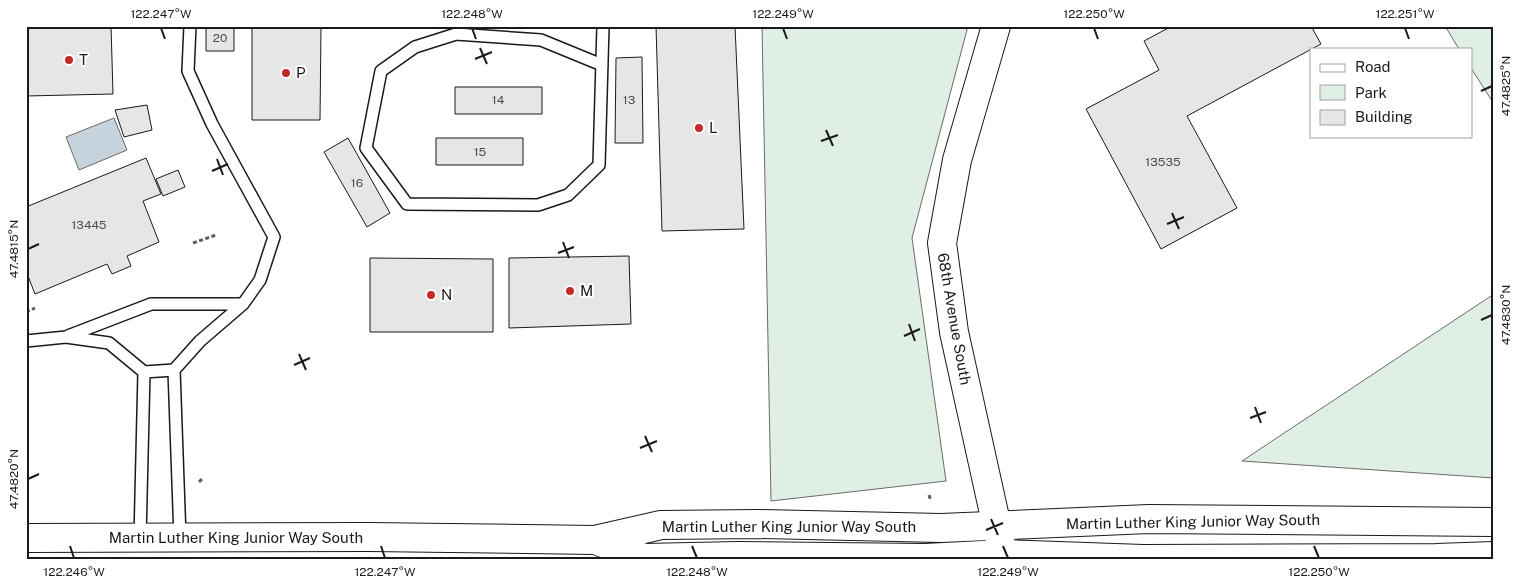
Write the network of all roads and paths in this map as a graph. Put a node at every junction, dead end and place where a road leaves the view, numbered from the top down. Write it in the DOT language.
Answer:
graph roads {
  1 [pos="190,26"];
  2 [pos="603,26"];
  3 [pos="996,26"];
  4 [pos="602,64"];
  5 [pos="216,235"];
  6 [pos="193,243"];
  7 [pos="243,304"];
  8 [pos="35,308"];
  9 [pos="26,312"];
  10 [pos="66,337"];
  11 [pos="26,341"];
  12 [pos="174,370"];
  13 [pos="144,372"];
  14 [pos="203,478"];
  15 [pos="199,482"];
  16 [pos="929,495"];
  17 [pos="931,501"];
  18 [pos="1494,522"];
  19 [pos="997,526"];
  20 [pos="26,538"];
  21 [pos="140,538"];
  22 [pos="180,538"];
  23 [pos="595,540"];
  24 [pos="1003,554"];
  25 [pos="1494,556"];
  1 -- 7 [label="lane"];
  2 -- 4 [label="lane"];
  3 -- 19 [label="main road, 68th Avenue South"];
  4 -- 4 [label="lane"];
  5 -- 6 [label="path"];
  7 -- 10 [label="lane"];
  7 -- 12 [label="lane"];
  8 -- 9 [label="path"];
  10 -- 11 [label="lane"];
  10 -- 13 [label="lane"];
  12 -- 13 [label="lane"];
  12 -- 22 [label="lane"];
  13 -- 21 [label="lane"];
  14 -- 15 [label="path"];
  16 -- 17 [label="path"];
  18 -- 19 [label="main road, Martin Luther King Junior Way South"];
  19 -- 23 [label="main road, Martin Luther King Junior Way South"];
  19 -- 24 [label="main road, 68th Avenue South"];
  20 -- 21 [label="main road, Martin Luther King Junior Way South"];
  21 -- 22 [label="main road, Martin Luther King Junior Way South"];
  22 -- 23 [label="main road, Martin Luther King Junior Way South"];
  23 -- 24 [label="main road, Martin Luther King Junior Way South"];
  24 -- 25 [label="main road, Martin Luther King Junior Way South"];
}
